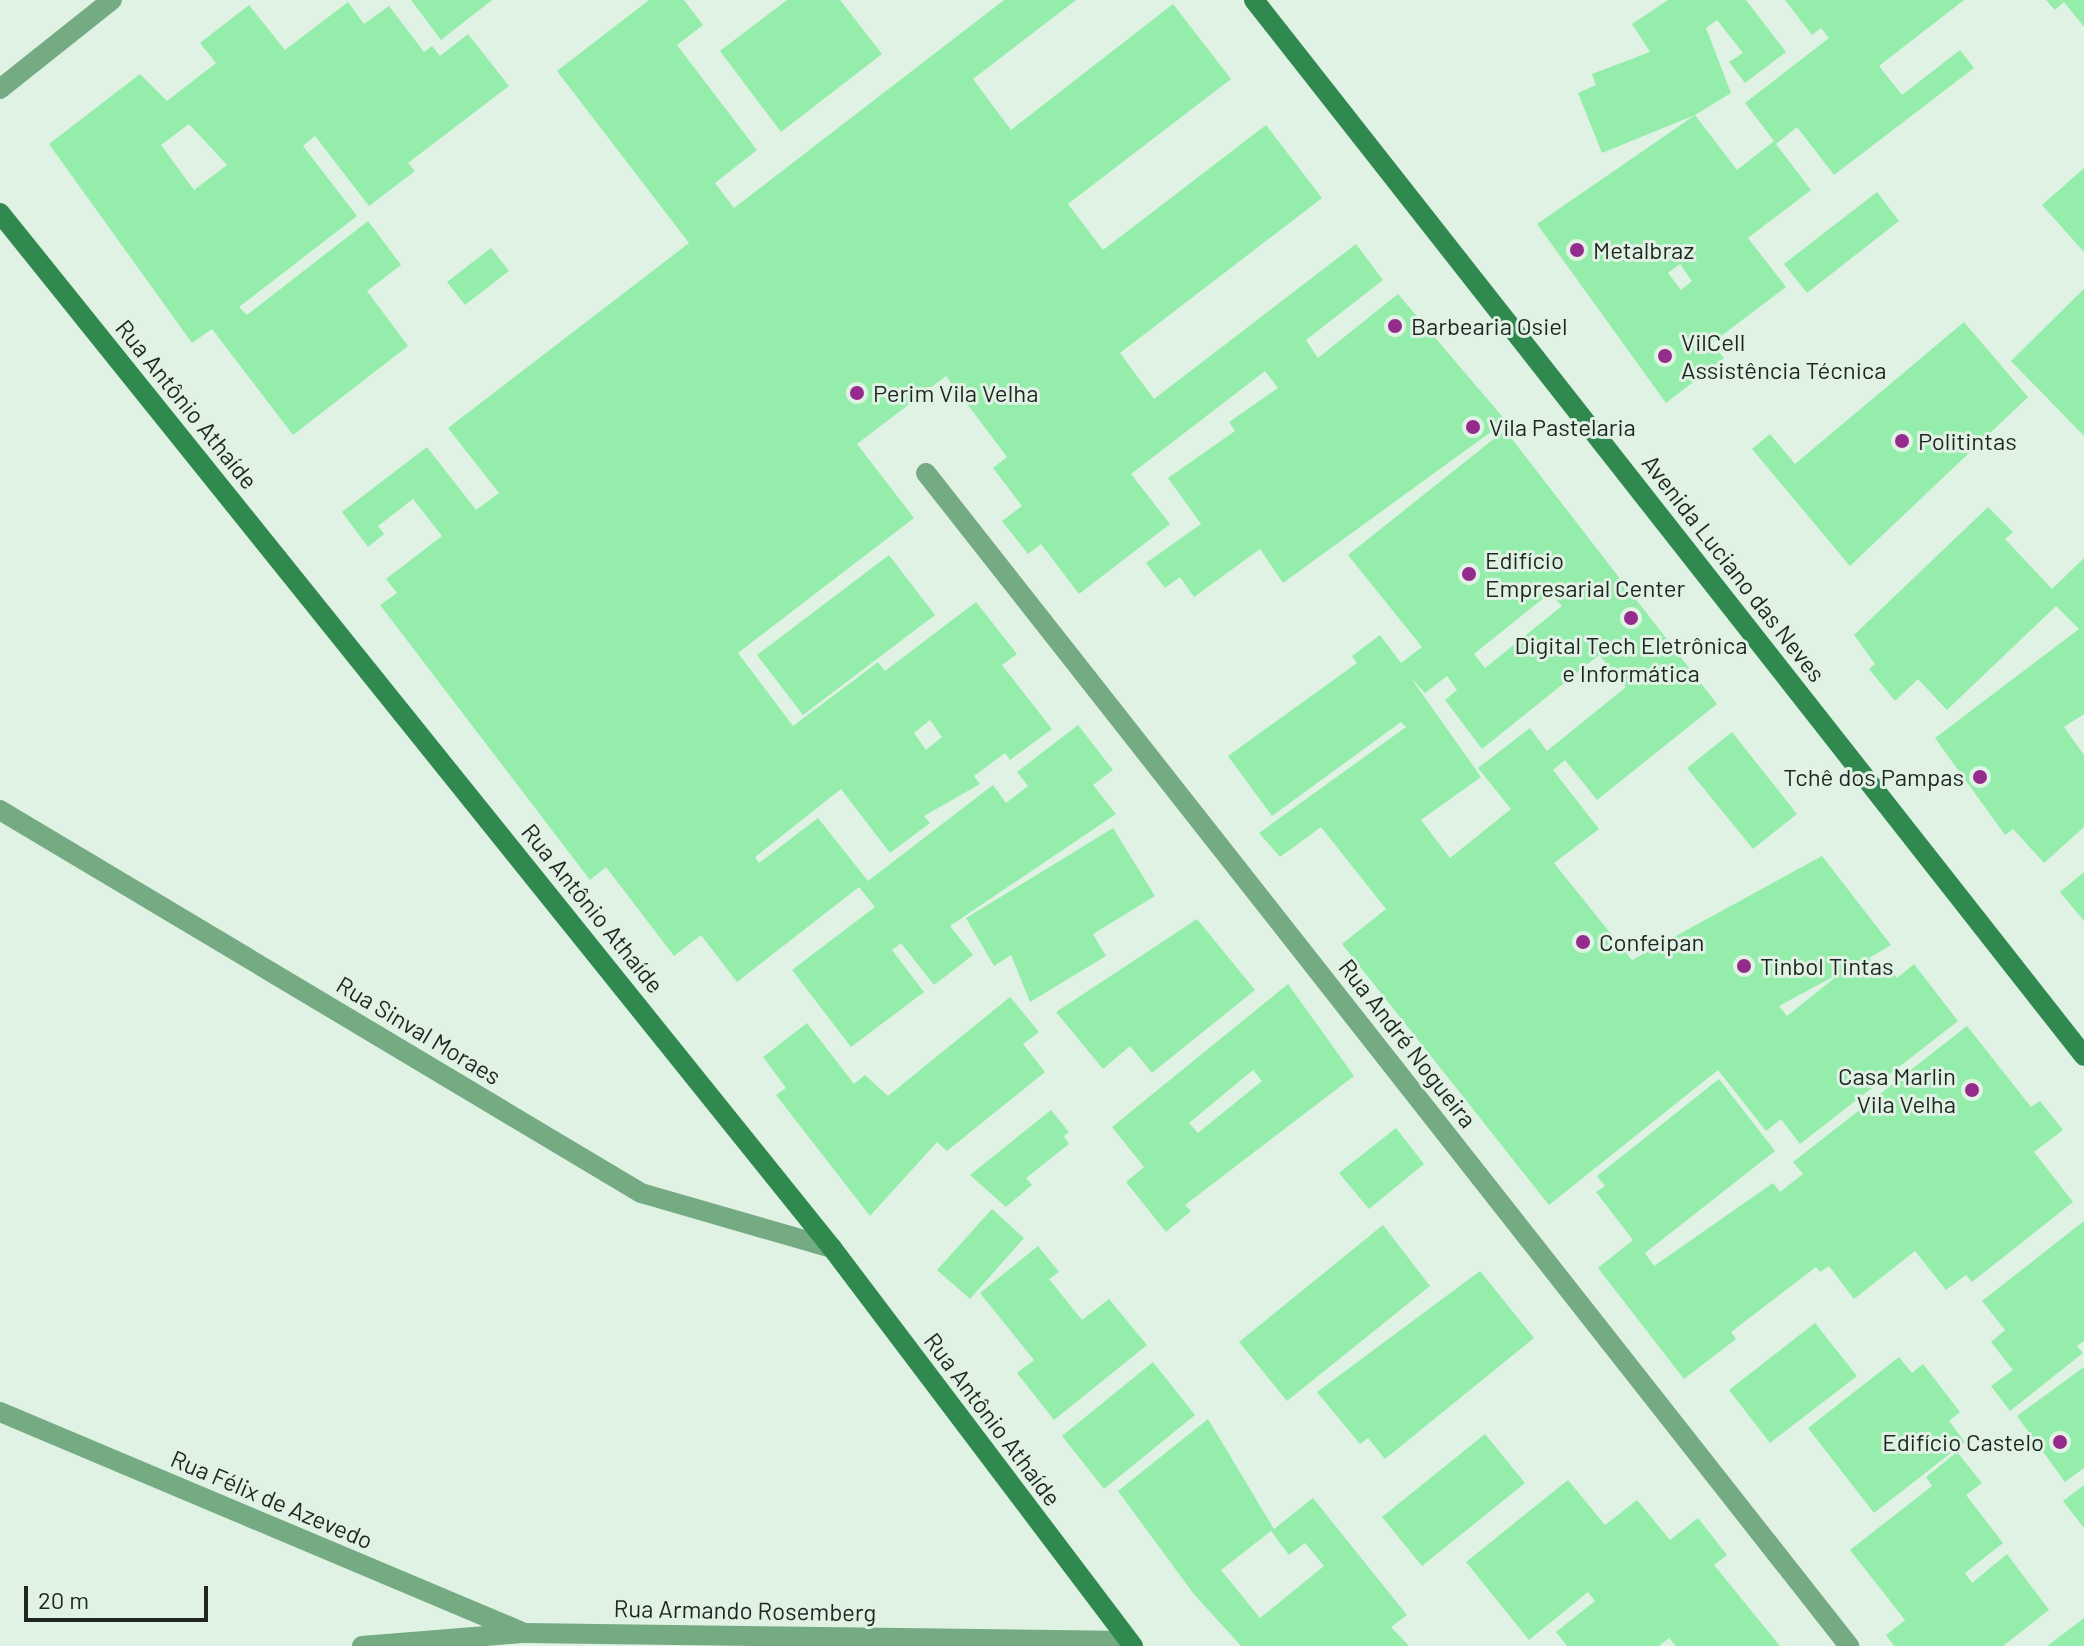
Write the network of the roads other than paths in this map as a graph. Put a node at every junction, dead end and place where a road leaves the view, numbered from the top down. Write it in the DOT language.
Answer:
graph roads {
  1 [pos="112,0"];
  2 [pos="1254,0"];
  3 [pos="0,89"];
  4 [pos="0,213"];
  5 [pos="926,473"];
  6 [pos="0,810"];
  7 [pos="2084,1056"];
  8 [pos="832,1248"];
  9 [pos="0,1412"];
  10 [pos="525,1633"];
  11 [pos="1130,1643"];
  12 [pos="362,1646"];
  13 [pos="1849,1646"];
  1 -- 3 [label="street"];
  2 -- 7 [label="main road, Avenida Luciano das Neves"];
  4 -- 8 [label="main road, Rua Antônio Athaíde"];
  5 -- 13 [label="street, Rua André Nogueira"];
  6 -- 8 [label="street, Rua Sinval Moraes"];
  8 -- 11 [label="main road, Rua Antônio Athaíde"];
  9 -- 10 [label="street, Rua Félix de Azevedo"];
  10 -- 11 [label="street, Rua Armando Rosemberg"];
  10 -- 12 [label="street, Rua Armando Rosemberg"];
}
